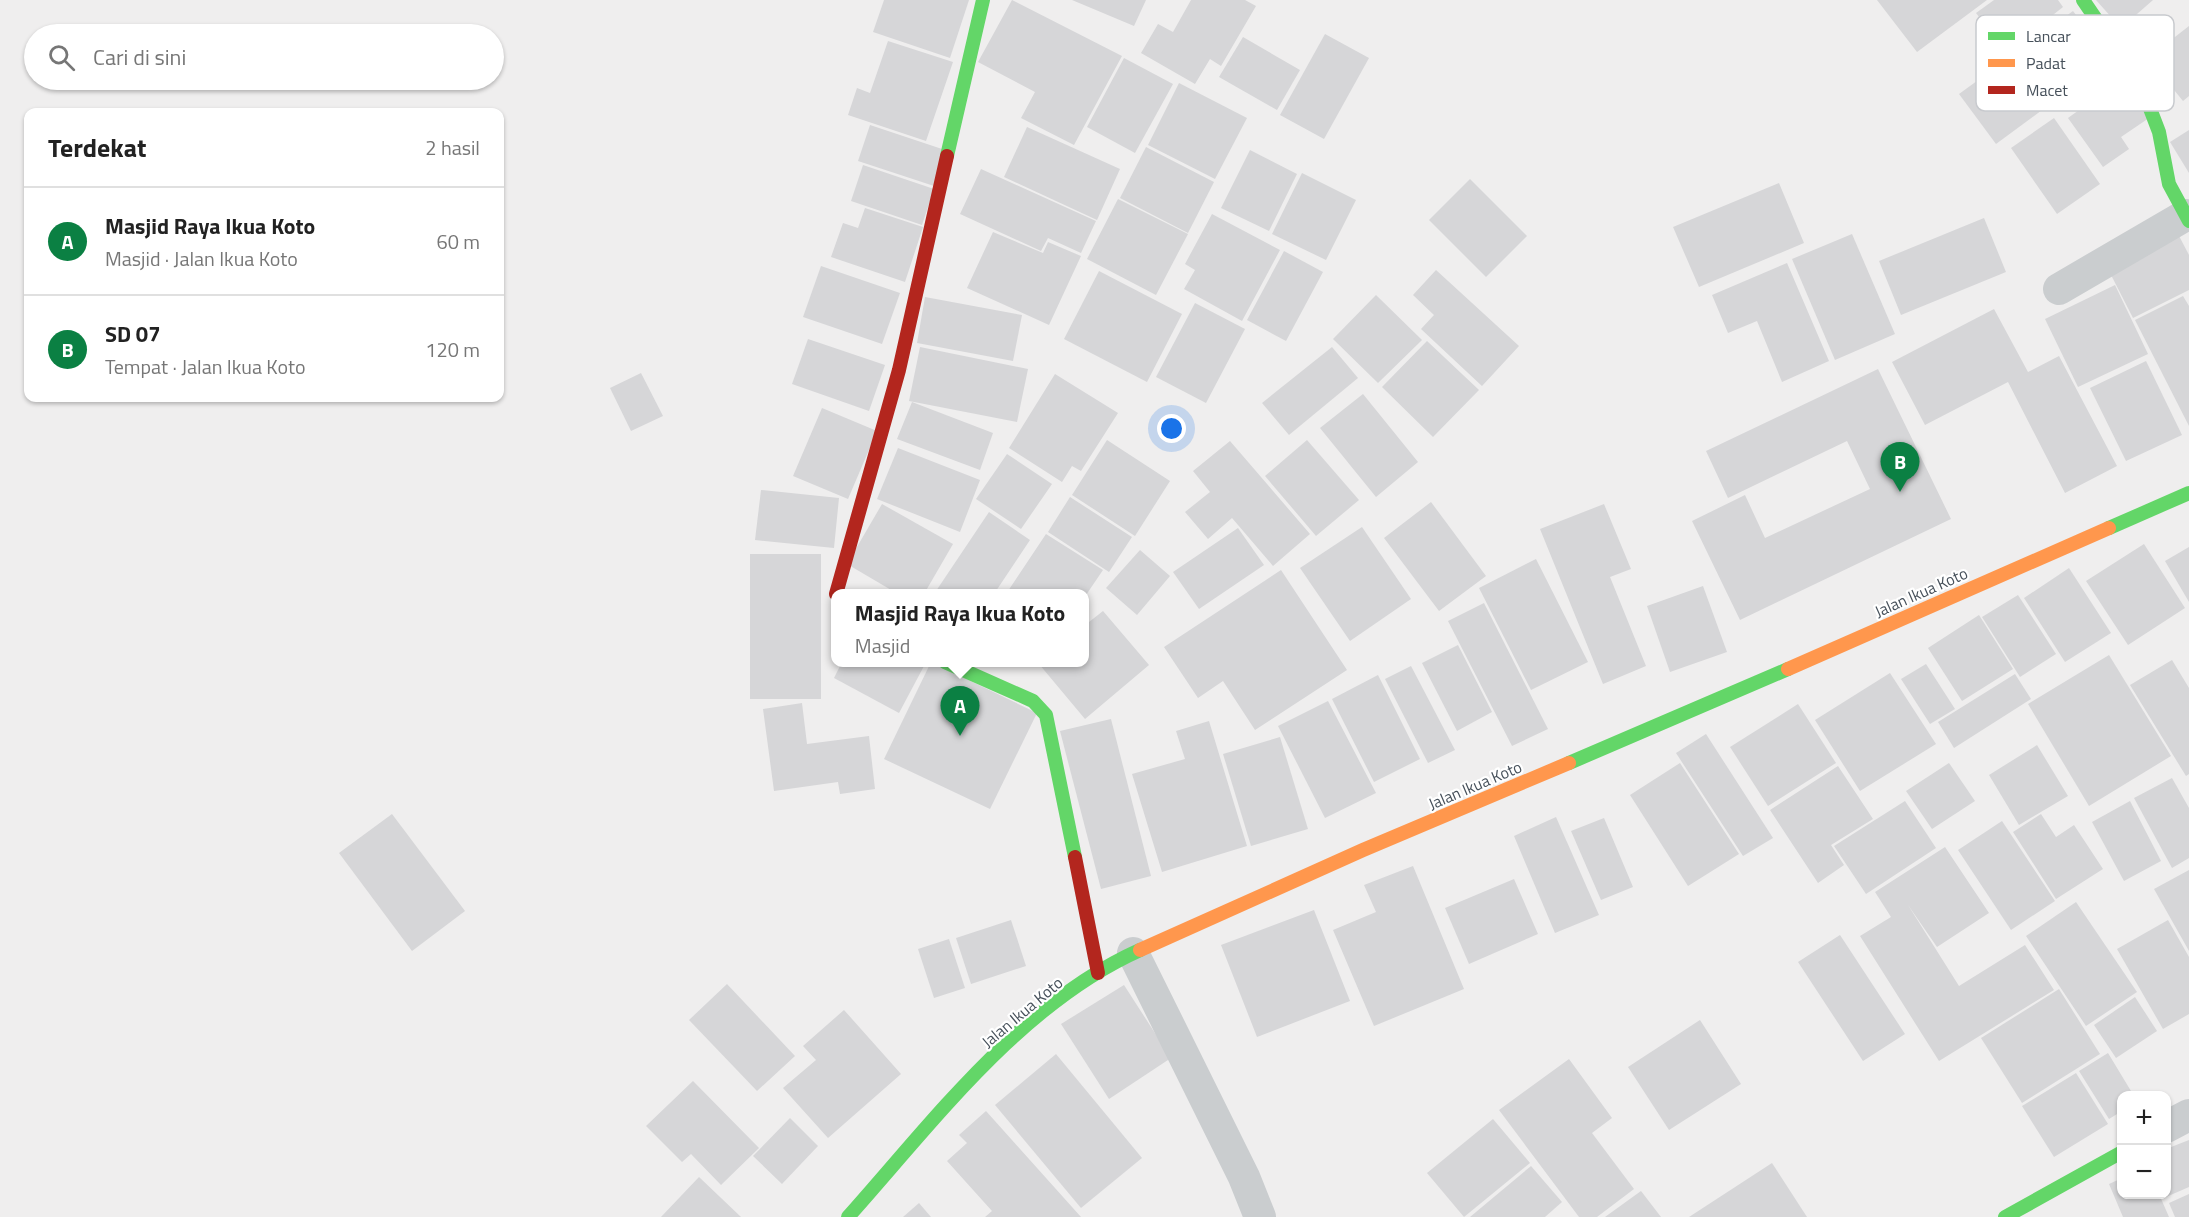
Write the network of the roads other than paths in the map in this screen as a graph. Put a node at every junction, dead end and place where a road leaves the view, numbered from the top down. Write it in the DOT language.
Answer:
graph roads {
  1 [pos="983,0"];
  2 [pos="2083,0"];
  3 [pos="2093,15"];
  4 [pos="2151,111"];
  5 [pos="2188,218"];
  6 [pos="2059,290"];
  7 [pos="2189,493"];
  8 [pos="837,589"];
  9 [pos="954,667"];
  10 [pos="1133,954"];
  11 [pos="1098,973"];
  12 [pos="2189,1115"];
  13 [pos="2171,1124"];
  14 [pos="2117,1154"];
  15 [pos="848,1217"];
  16 [pos="1260,1217"];
  17 [pos="2006,1217"];
  1 -- 8 [label="street"];
  2 -- 3 [label="street"];
  4 -- 5 [label="street"];
  5 -- 6 [label="street"];
  7 -- 10 [label="street, Jalan Ikua Koto"];
  9 -- 11 [label="street"];
  10 -- 11 [label="street, Jalan Ikua Koto"];
  10 -- 16 [label="street"];
  11 -- 15 [label="street, Jalan Ikua Koto"];
  12 -- 13 [label="street"];
  14 -- 17 [label="street"];
}
